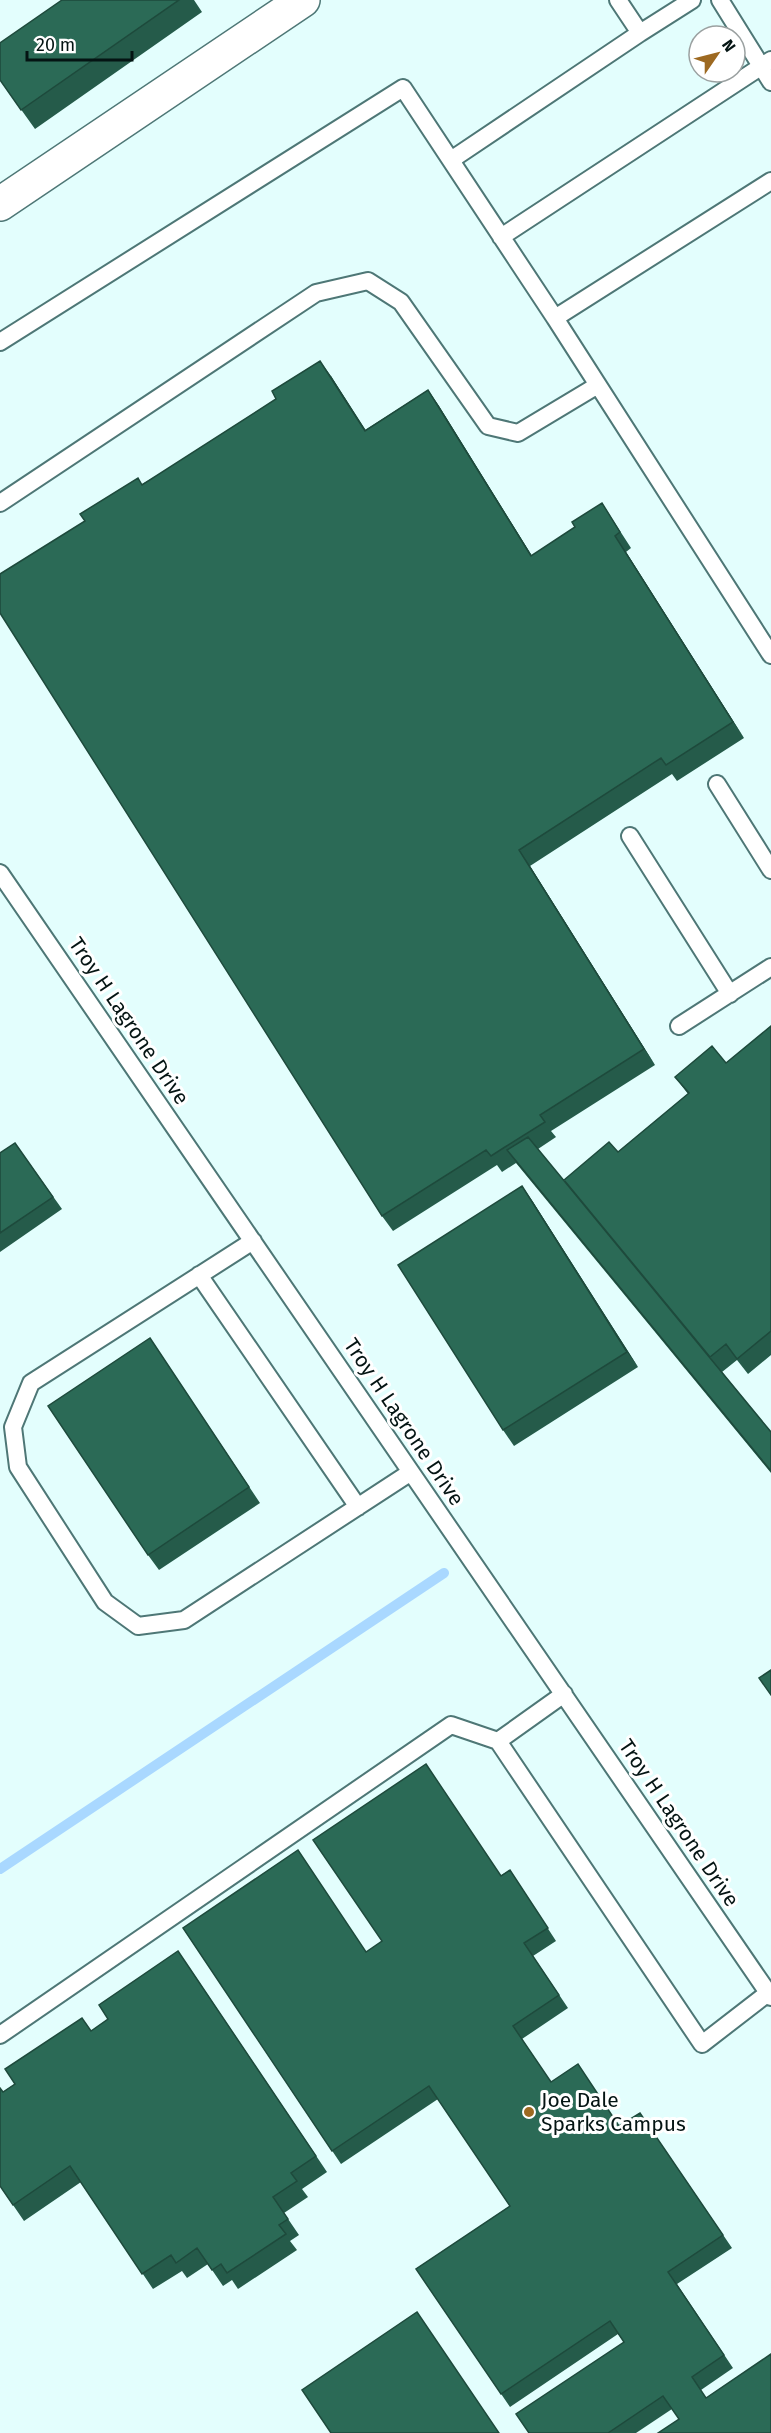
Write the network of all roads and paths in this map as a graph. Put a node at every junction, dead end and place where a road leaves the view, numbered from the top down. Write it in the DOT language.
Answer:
graph roads {
  1 [pos="303,0"];
  2 [pos="618,0"];
  3 [pos="692,0"];
  4 [pos="720,0"];
  5 [pos="639,33"];
  6 [pos="766,63"];
  7 [pos="771,82"];
  8 [pos="451,160"];
  9 [pos="771,181"];
  10 [pos="0,204"];
  11 [pos="501,237"];
  12 [pos="555,318"];
  13 [pos="0,342"];
  14 [pos="598,386"];
  15 [pos="0,503"];
  16 [pos="771,655"];
  17 [pos="717,784"];
  18 [pos="630,836"];
  19 [pos="771,870"];
  20 [pos="0,873"];
  21 [pos="771,967"];
  22 [pos="730,994"];
  23 [pos="679,1026"];
  24 [pos="253,1241"];
  25 [pos="199,1275"];
  26 [pos="411,1472"];
  27 [pos="358,1507"];
  28 [pos="564,1695"];
  29 [pos="498,1741"];
  30 [pos="770,1995"];
  31 [pos="0,2035"];
  1 -- 10 [label="street"];
  2 -- 5 [label="lane"];
  3 -- 5 [label="lane"];
  4 -- 6 [label="lane"];
  5 -- 8 [label="lane"];
  6 -- 7 [label="lane"];
  6 -- 11 [label="lane"];
  8 -- 11 [label="lane"];
  8 -- 13 [label="lane"];
  9 -- 12 [label="lane"];
  11 -- 12 [label="lane"];
  12 -- 14 [label="lane"];
  14 -- 15 [label="lane"];
  14 -- 16 [label="lane"];
  17 -- 19 [label="lane"];
  18 -- 22 [label="lane"];
  20 -- 24 [label="lane, Troy H Lagrone Drive"];
  21 -- 22 [label="lane"];
  22 -- 23 [label="lane"];
  24 -- 25 [label="lane"];
  24 -- 26 [label="lane, Troy H Lagrone Drive"];
  25 -- 27 [label="lane"];
  25 -- 27 [label="lane"];
  26 -- 27 [label="lane"];
  26 -- 28 [label="lane, Troy H Lagrone Drive"];
  28 -- 29 [label="lane"];
  28 -- 30 [label="lane, Troy H Lagrone Drive"];
  29 -- 30 [label="lane"];
  29 -- 31 [label="lane"];
}
